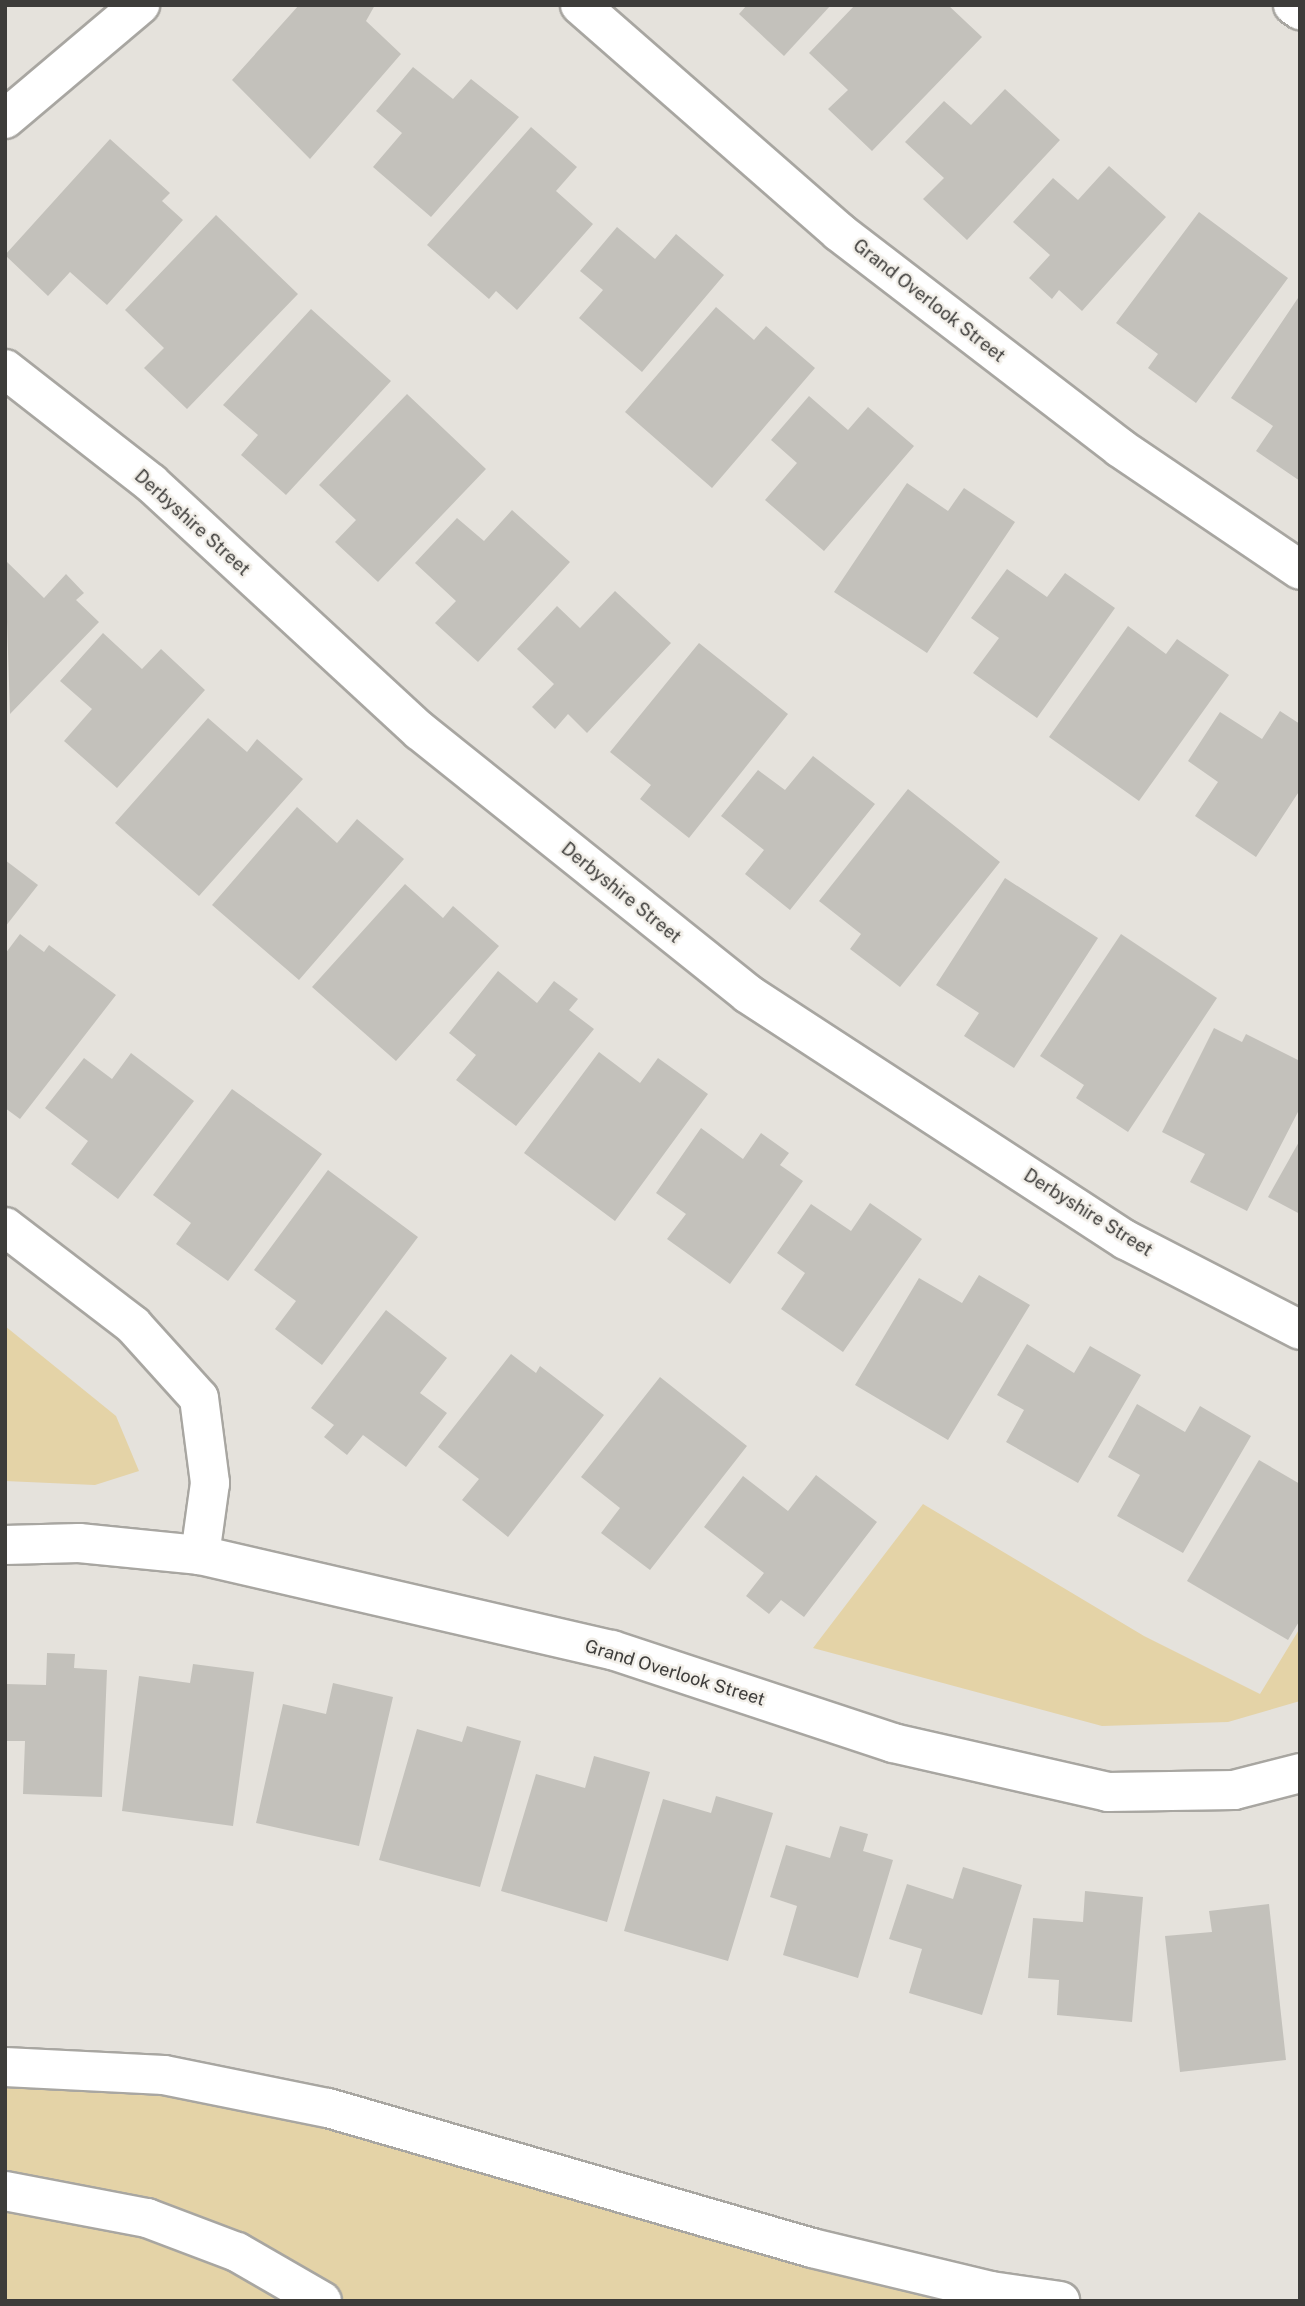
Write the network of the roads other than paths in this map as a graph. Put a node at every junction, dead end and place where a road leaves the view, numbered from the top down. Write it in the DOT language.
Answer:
graph roads {
  1 [pos="140,5"];
  2 [pos="580,5"];
  3 [pos="1293,5"];
  4 [pos="1300,10"];
  5 [pos="5,120"];
  6 [pos="5,369"];
  7 [pos="1300,570"];
  8 [pos="5,1227"];
  9 [pos="1300,1330"];
  10 [pos="5,1545"];
  11 [pos="200,1555"];
  12 [pos="1300,1773"];
  13 [pos="5,2067"];
  14 [pos="5,2190"];
  15 [pos="322,2301"];
  16 [pos="1060,2301"];
  1 -- 5 [label="main road"];
  2 -- 7 [label="main road, Grand Overlook Street"];
  3 -- 4 [label="main road"];
  6 -- 9 [label="main road, Derbyshire Street"];
  8 -- 11 [label="main road"];
  10 -- 11 [label="main road, Grand Overlook Street"];
  11 -- 12 [label="main road, Grand Overlook Street"];
  13 -- 16 [label="main road"];
  14 -- 15 [label="main road"];
}
